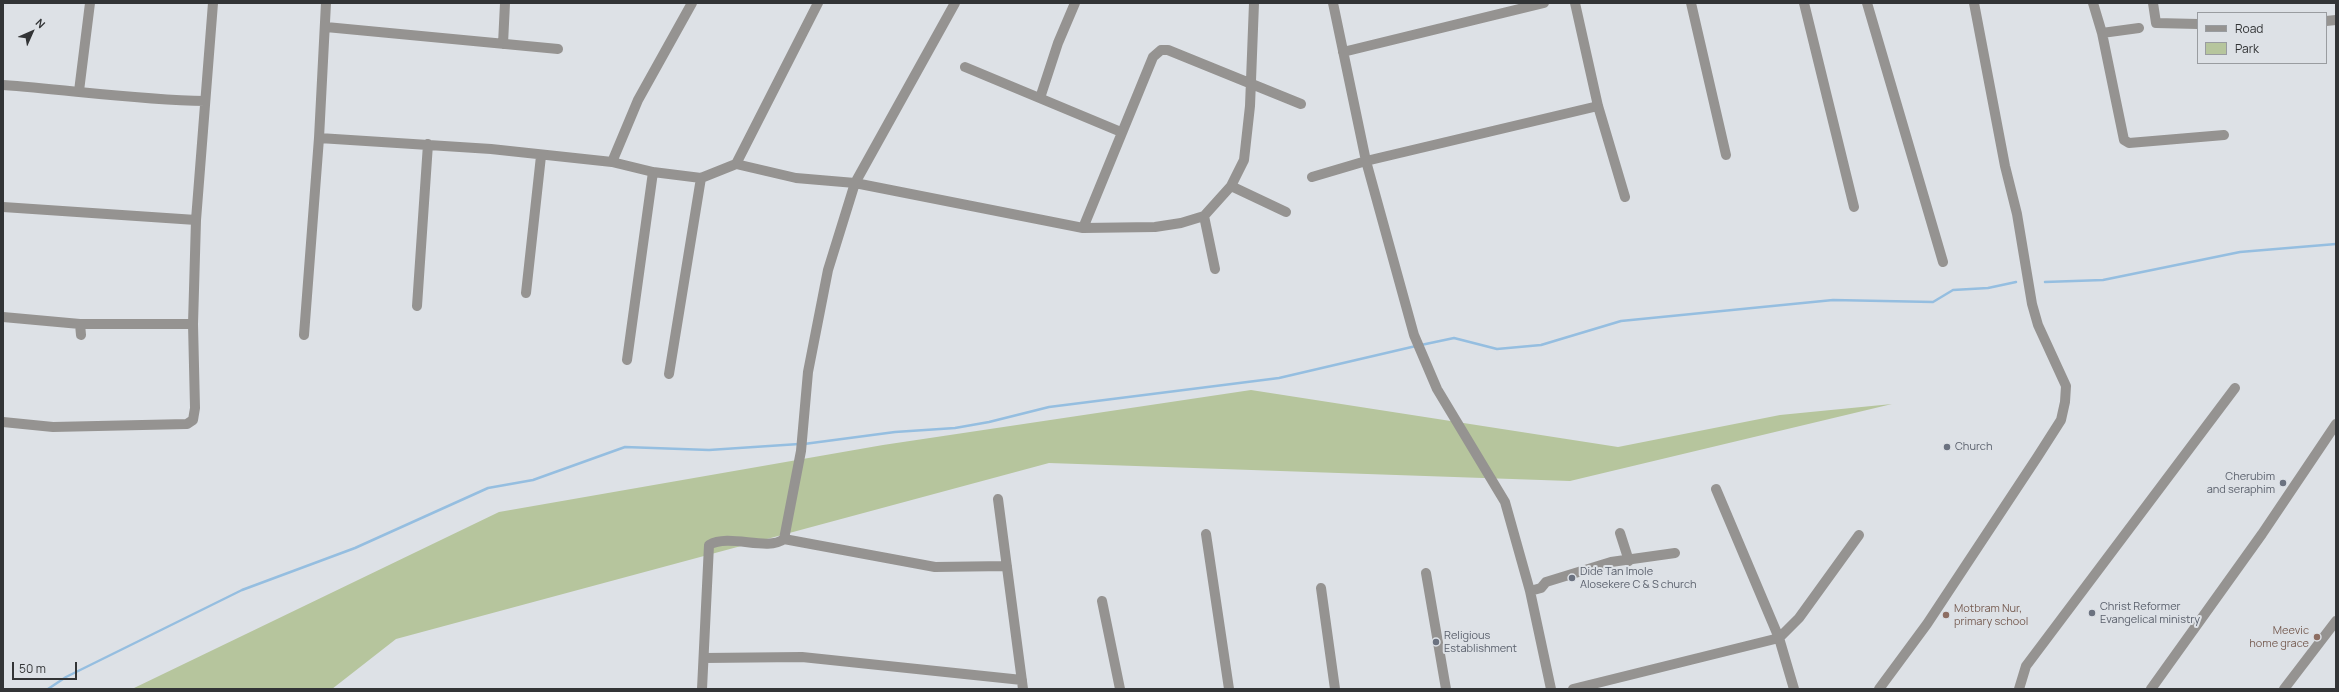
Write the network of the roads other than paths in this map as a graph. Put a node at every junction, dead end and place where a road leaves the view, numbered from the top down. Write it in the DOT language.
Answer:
graph roads {
  1 [pos="90,3"];
  2 [pos="212,3"];
  3 [pos="326,3"];
  4 [pos="505,3"];
  5 [pos="692,3"];
  6 [pos="818,3"];
  7 [pos="955,3"];
  8 [pos="1075,3"];
  9 [pos="1254,3"];
  10 [pos="1333,3"];
  11 [pos="1544,3"];
  12 [pos="1574,3"];
  13 [pos="1691,3"];
  14 [pos="1804,3"];
  15 [pos="1867,3"];
  16 [pos="1974,3"];
  17 [pos="2093,3"];
  18 [pos="2153,3"];
  19 [pos="2197,24"];
  20 [pos="326,27"];
  21 [pos="2140,28"];
  22 [pos="2102,33"];
  23 [pos="503,44"];
  24 [pos="558,49"];
  25 [pos="1343,52"];
  26 [pos="965,67"];
  27 [pos="1250,82"];
  28 [pos="3,85"];
  29 [pos="80,91"];
  30 [pos="1040,98"];
  31 [pos="205,101"];
  32 [pos="1301,104"];
  33 [pos="1598,106"];
  34 [pos="1121,132"];
  35 [pos="2224,135"];
  36 [pos="319,138"];
  37 [pos="428,144"];
  38 [pos="1726,155"];
  39 [pos="541,156"];
  40 [pos="1366,161"];
  41 [pos="612,162"];
  42 [pos="736,164"];
  43 [pos="653,172"];
  44 [pos="1312,177"];
  45 [pos="701,178"];
  46 [pos="855,182"];
  47 [pos="1231,186"];
  48 [pos="1625,197"];
  49 [pos="3,207"];
  50 [pos="1854,207"];
  51 [pos="1286,212"];
  52 [pos="1204,216"];
  53 [pos="196,220"];
  54 [pos="1083,228"];
  55 [pos="1943,262"];
  56 [pos="1215,269"];
  57 [pos="526,293"];
  58 [pos="417,306"];
  59 [pos="3,317"];
  60 [pos="80,324"];
  61 [pos="193,324"];
  62 [pos="81,335"];
  63 [pos="304,335"];
  64 [pos="627,360"];
  65 [pos="669,374"];
  66 [pos="2235,388"];
  67 [pos="3,422"];
  68 [pos="2336,424"];
  69 [pos="1716,489"];
  70 [pos="998,499"];
  71 [pos="1620,533"];
  72 [pos="1206,534"];
  73 [pos="1859,535"];
  74 [pos="784,539"];
  75 [pos="1675,553"];
  76 [pos="1629,561"];
  77 [pos="1007,566"];
  78 [pos="1426,572"];
  79 [pos="1321,588"];
  80 [pos="1530,591"];
  81 [pos="1102,601"];
  82 [pos="2334,626"];
  83 [pos="1779,638"];
  84 [pos="704,658"];
  85 [pos="1022,684"];
  86 [pos="702,689"];
  87 [pos="1120,689"];
  88 [pos="1229,689"];
  89 [pos="1335,689"];
  90 [pos="1446,689"];
  91 [pos="1551,689"];
  92 [pos="1573,689"];
  93 [pos="1794,689"];
  94 [pos="1880,689"];
  95 [pos="2019,689"];
  96 [pos="2151,689"];
  97 [pos="2284,689"];
  1 -- 29 [label="street"];
  2 -- 31 [label="street"];
  3 -- 20 [label="street"];
  4 -- 23 [label="street"];
  5 -- 41 [label="street"];
  6 -- 42 [label="street"];
  7 -- 46 [label="street"];
  8 -- 30 [label="street"];
  9 -- 27 [label="street"];
  10 -- 25 [label="street"];
  11 -- 25 [label="street"];
  12 -- 33 [label="street"];
  13 -- 38 [label="street"];
  14 -- 50 [label="street"];
  15 -- 55 [label="street"];
  16 -- 94 [label="street"];
  17 -- 22 [label="street"];
  18 -- 19 [label="street"];
  20 -- 23 [label="street"];
  20 -- 36 [label="street"];
  21 -- 22 [label="street"];
  22 -- 35 [label="street"];
  23 -- 24 [label="street"];
  25 -- 40 [label="street"];
  26 -- 30 [label="street"];
  27 -- 32 [label="street"];
  27 -- 34 [label="street"];
  27 -- 47 [label="street"];
  28 -- 29 [label="street"];
  29 -- 31 [label="street"];
  30 -- 34 [label="street"];
  31 -- 53 [label="street"];
  33 -- 40 [label="street"];
  33 -- 48 [label="street"];
  34 -- 54 [label="street"];
  36 -- 37 [label="street"];
  36 -- 63 [label="street"];
  37 -- 39 [label="street"];
  37 -- 58 [label="street"];
  39 -- 41 [label="street"];
  39 -- 57 [label="street"];
  40 -- 44 [label="street"];
  40 -- 80 [label="street"];
  41 -- 43 [label="street"];
  42 -- 45 [label="street"];
  42 -- 46 [label="street"];
  43 -- 45 [label="street"];
  43 -- 64 [label="street"];
  45 -- 65 [label="street"];
  46 -- 54 [label="street"];
  46 -- 74 [label="street"];
  47 -- 51 [label="street"];
  47 -- 52 [label="street"];
  49 -- 53 [label="street"];
  52 -- 54 [label="street"];
  52 -- 56 [label="street"];
  53 -- 61 [label="street"];
  59 -- 60 [label="street"];
  60 -- 61 [label="street"];
  60 -- 62 [label="street"];
  61 -- 67 [label="street"];
  66 -- 95 [label="street"];
  68 -- 96 [label="street"];
  69 -- 83 [label="street"];
  70 -- 77 [label="street"];
  71 -- 76 [label="street"];
  72 -- 88 [label="street"];
  73 -- 83 [label="street"];
  74 -- 77 [label="street"];
  74 -- 84 [label="street"];
  75 -- 76 [label="street"];
  76 -- 80 [label="street"];
  77 -- 85 [label="street"];
  78 -- 90 [label="street"];
  79 -- 89 [label="street"];
  80 -- 91 [label="street"];
  81 -- 87 [label="street"];
  82 -- 97 [label="street"];
  83 -- 92 [label="street"];
  83 -- 93 [label="street"];
  84 -- 85 [label="street"];
  84 -- 86 [label="street"];
}
